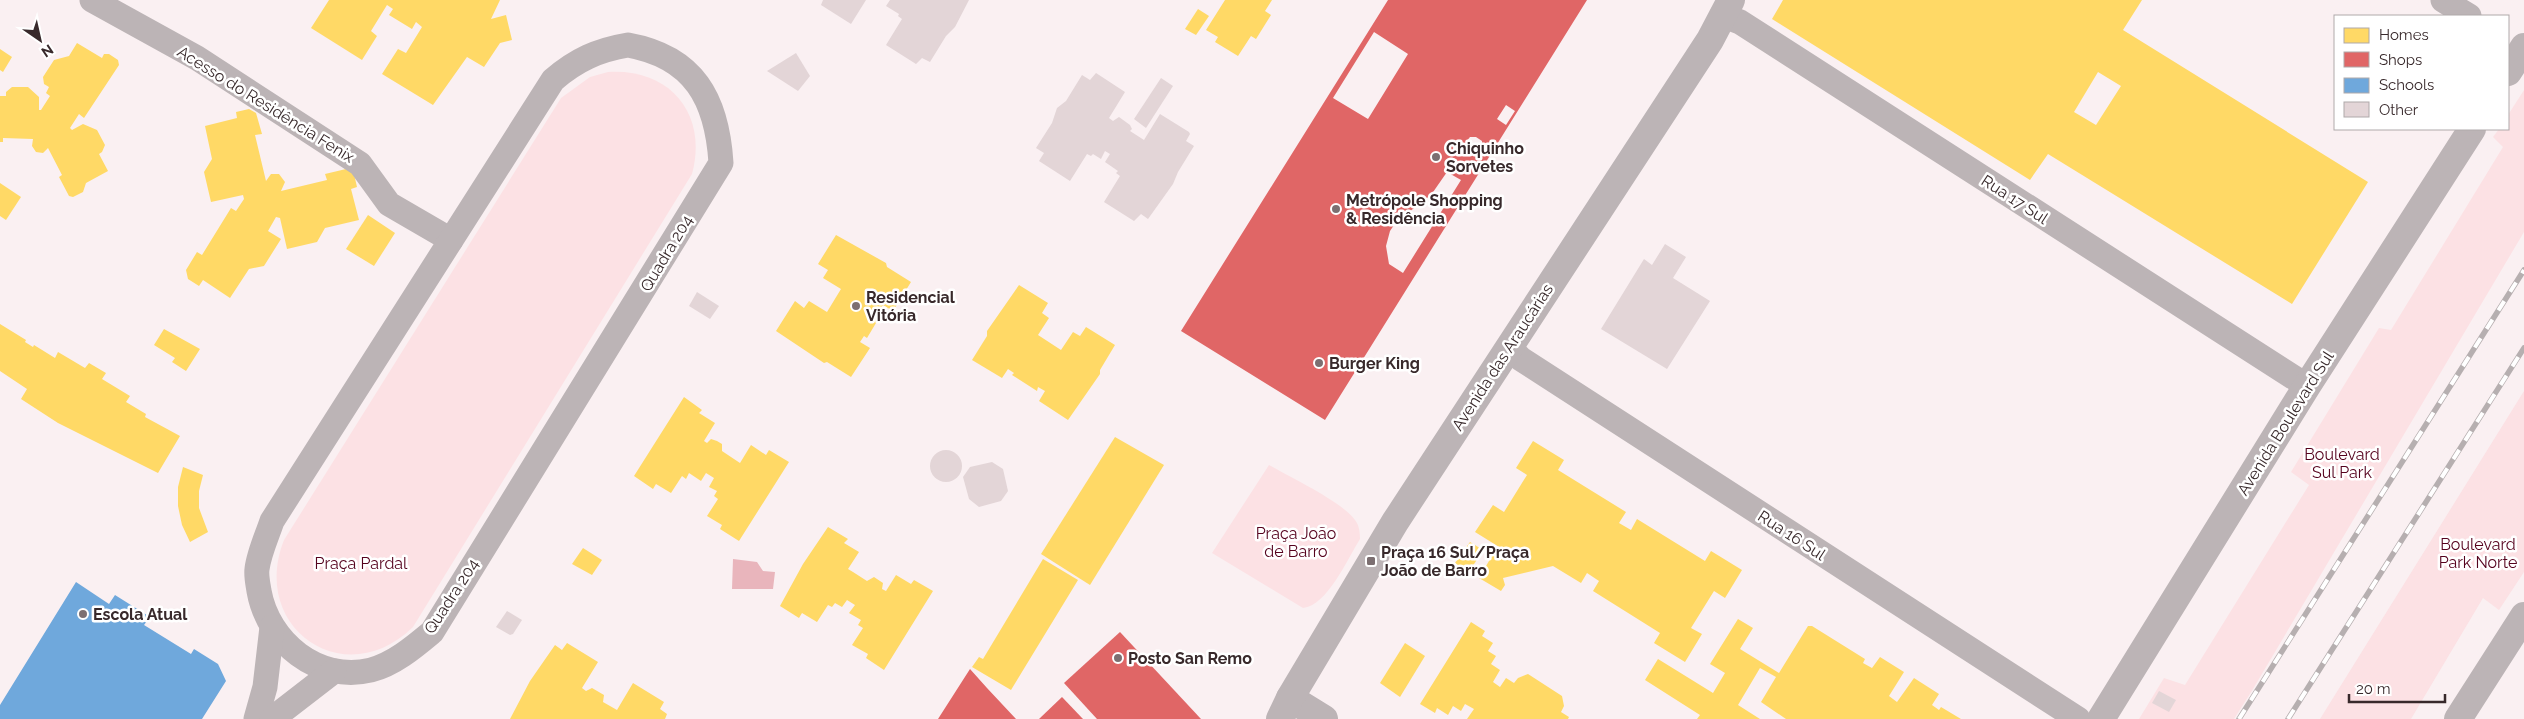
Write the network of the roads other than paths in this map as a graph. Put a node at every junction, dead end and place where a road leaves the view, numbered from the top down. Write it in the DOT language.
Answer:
graph roads {
  1 [pos="92,0"];
  2 [pos="2443,0"];
  3 [pos="1726,7"];
  4 [pos="2467,15"];
  5 [pos="2518,45"];
  6 [pos="2509,69"];
  7 [pos="2471,130"];
  8 [pos="451,240"];
  9 [pos="1509,347"];
  10 [pos="2307,386"];
  11 [pos="2524,616"];
  12 [pos="272,627"];
  13 [pos="334,671"];
  14 [pos="1285,708"];
  15 [pos="256,719"];
  16 [pos="272,719"];
  17 [pos="1324,719"];
  18 [pos="2078,719"];
  19 [pos="2101,719"];
  20 [pos="2458,719"];
  1 -- 8 [label="street, Acesso do Residência Fenix"];
  2 -- 4 [label="street"];
  3 -- 9 [label="street, Avenida das Araucárias"];
  3 -- 10 [label="street, Rua 17 Sul"];
  5 -- 6 [label="street"];
  7 -- 10 [label="street, Avenida Boulevard Sul"];
  8 -- 12 [label="street, Quadra 204"];
  8 -- 13 [label="street, Quadra 204"];
  9 -- 14 [label="street, Avenida das Araucárias"];
  9 -- 18 [label="street, Rua 16 Sul"];
  10 -- 19 [label="street, Avenida Boulevard Sul"];
  11 -- 20 [label="street"];
  12 -- 13 [label="street, Quadra 204"];
  12 -- 15 [label="street"];
  13 -- 16 [label="street"];
  14 -- 17 [label="street"];
}
